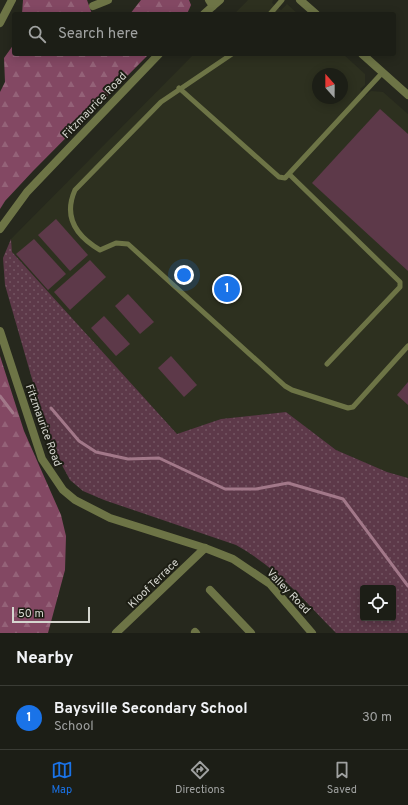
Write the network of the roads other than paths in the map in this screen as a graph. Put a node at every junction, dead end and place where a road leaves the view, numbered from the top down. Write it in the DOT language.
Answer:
graph roads {
  1 [pos="12,0"];
  2 [pos="108,0"];
  3 [pos="220,0"];
  4 [pos="282,0"];
  5 [pos="300,0"];
  6 [pos="211,3"];
  7 [pos="93,6"];
  8 [pos="205,12"];
  9 [pos="272,12"];
  10 [pos="314,12"];
  11 [pos="0,23"];
  12 [pos="157,56"];
  13 [pos="229,56"];
  14 [pos="364,56"];
  15 [pos="383,72"];
  16 [pos="180,88"];
  17 [pos="408,96"];
  18 [pos="290,175"];
  19 [pos="0,229"];
  20 [pos="0,331"];
  21 [pos="408,346"];
  22 [pos="327,364"];
  23 [pos="205,548"];
  24 [pos="210,590"];
  25 [pos="116,633"];
  26 [pos="251,633"];
  27 [pos="312,633"];
  1 -- 11 [label="street"];
  2 -- 7 [label="street"];
  3 -- 6 [label="street"];
  4 -- 9 [label="lane"];
  5 -- 10 [label="street"];
  6 -- 8 [label="street"];
  12 -- 19 [label="street, Fitzmaurice Road"];
  13 -- 16 [label="lane"];
  14 -- 15 [label="street"];
  15 -- 17 [label="street"];
  15 -- 18 [label="lane"];
  16 -- 18 [label="lane"];
  16 -- 21 [label="lane"];
  18 -- 22 [label="lane"];
  20 -- 23 [label="street, Fitzmaurice Road"];
  23 -- 25 [label="street, Kloof Terrace"];
  23 -- 27 [label="street, Valley Road"];
  24 -- 26 [label="street"];
}
